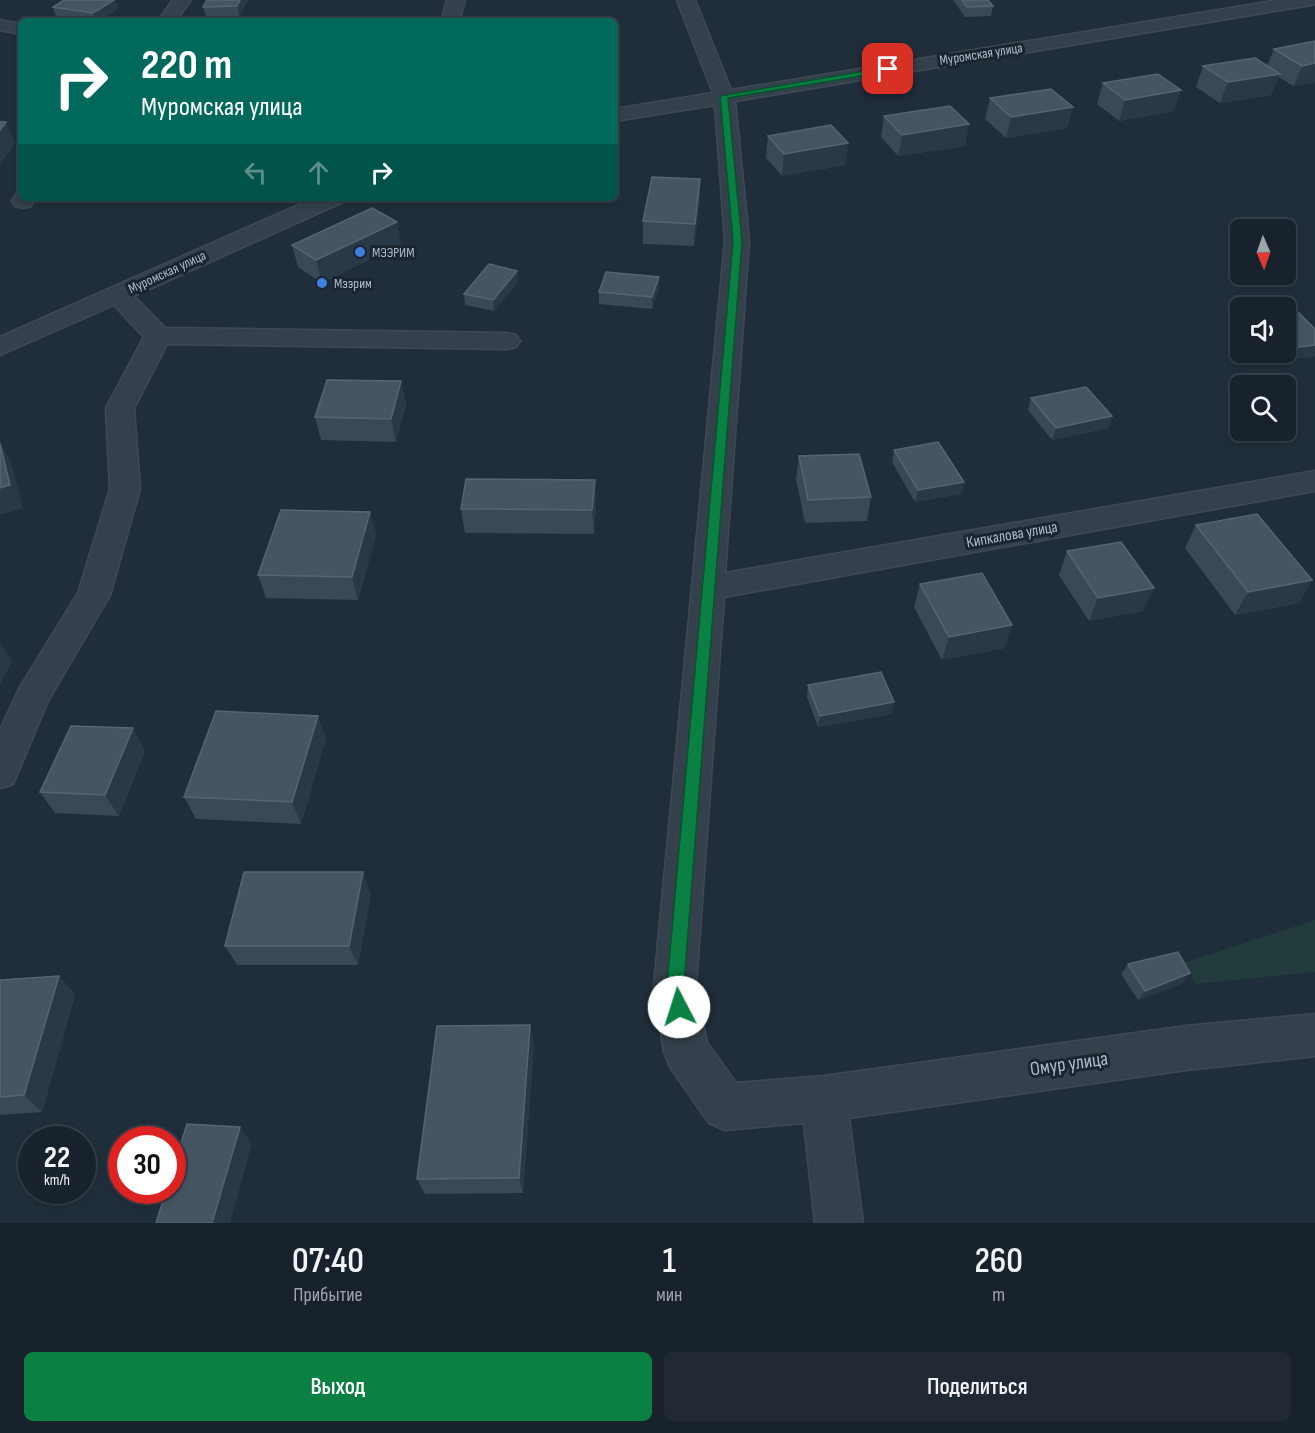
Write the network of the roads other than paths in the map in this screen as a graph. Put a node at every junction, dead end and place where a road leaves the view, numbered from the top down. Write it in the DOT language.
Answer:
graph roads {
  1 [pos="182,0"];
  2 [pos="456,0"];
  3 [pos="686,0"];
  4 [pos="1311,0"];
  5 [pos="168,18"];
  6 [pos="451,18"];
  7 [pos="0,25"];
  8 [pos="18,28"];
  9 [pos="724,96"];
  10 [pos="618,115"];
  11 [pos="326,201"];
  12 [pos="118,295"];
  13 [pos="158,336"];
  14 [pos="507,341"];
  15 [pos="0,347"];
  16 [pos="1315,481"];
  17 [pos="708,588"];
  18 [pos="0,773"];
  19 [pos="1315,1035"];
  20 [pos="824,1099"];
  21 [pos="838,1223"];
  1 -- 5 [label="street"];
  2 -- 6 [label="street"];
  3 -- 9 [label="street"];
  4 -- 9 [label="street, Муромская улица"];
  7 -- 8 [label="street"];
  9 -- 10 [label="street, Муромская улица"];
  9 -- 17 [label="street"];
  11 -- 12 [label="street, Муромская улица"];
  12 -- 13 [label="street"];
  12 -- 15 [label="street, Муромская улица"];
  13 -- 14 [label="street"];
  13 -- 18 [label="street"];
  16 -- 17 [label="street, Кипкалова улица"];
  17 -- 20 [label="street, Омур улица"];
  19 -- 20 [label="street, Омур улица"];
  20 -- 21 [label="street"];
}
